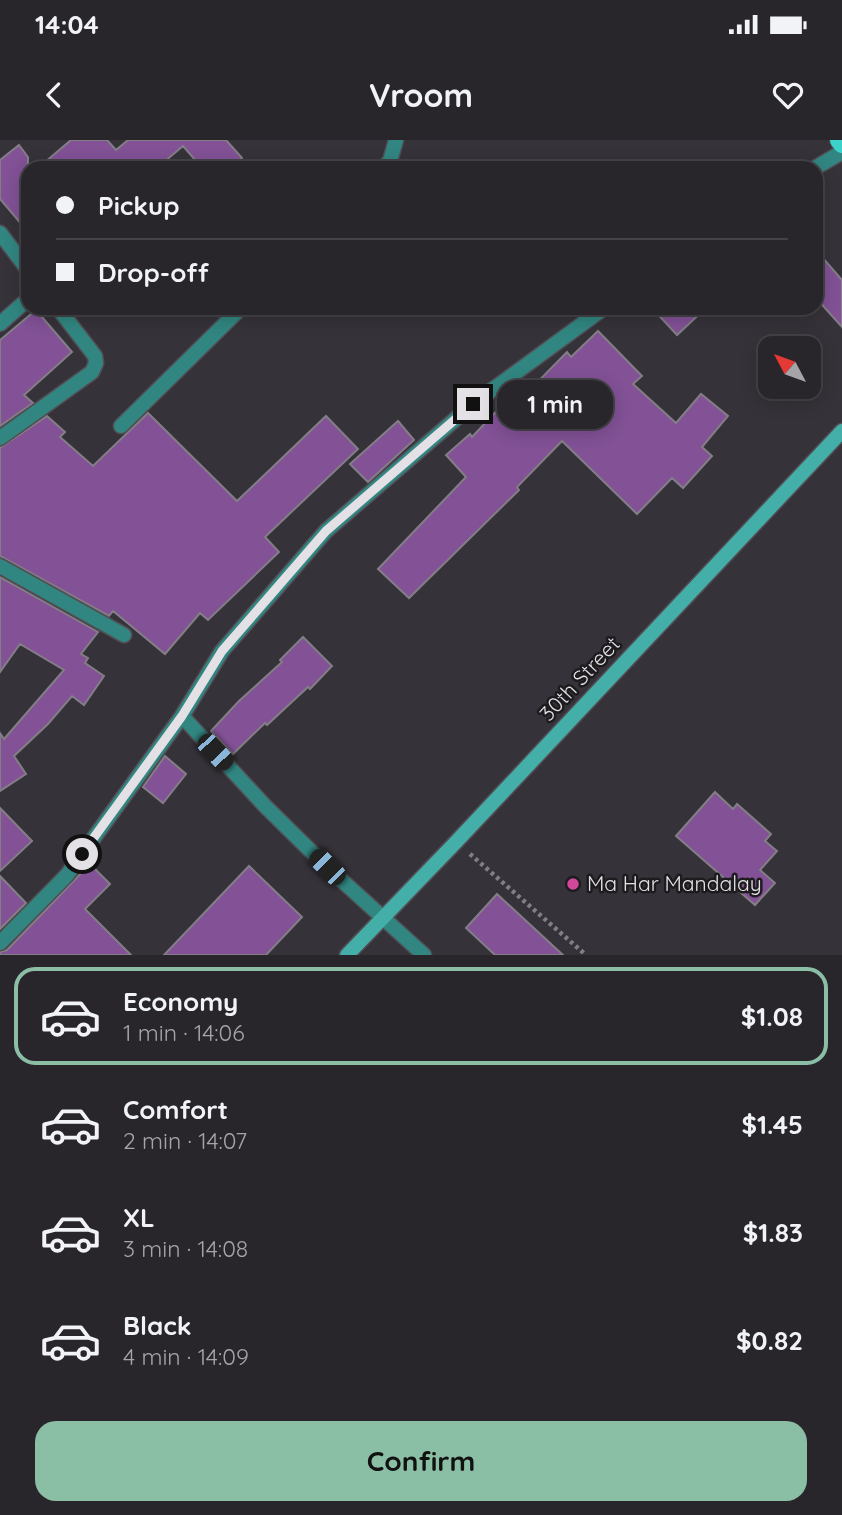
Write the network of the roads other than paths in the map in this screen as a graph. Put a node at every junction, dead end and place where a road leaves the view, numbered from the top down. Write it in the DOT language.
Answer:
graph roads {
  1 [pos="396,140"];
  2 [pos="842,152"];
  3 [pos="390,161"];
  4 [pos="823,163"];
  5 [pos="0,233"];
  6 [pos="21,261"];
  7 [pos="21,305"];
  8 [pos="63,315"];
  9 [pos="234,315"];
  10 [pos="594,315"];
  11 [pos="0,324"];
  12 [pos="121,426"];
  13 [pos="842,431"];
  14 [pos="0,438"];
  15 [pos="0,566"];
  16 [pos="124,635"];
  17 [pos="182,716"];
  18 [pos="383,917"];
  19 [pos="0,943"];
  20 [pos="347,955"];
  21 [pos="424,955"];
  1 -- 3 [label="street"];
  2 -- 4 [label="street"];
  5 -- 6 [label="street"];
  7 -- 11 [label="street"];
  8 -- 14 [label="street"];
  9 -- 12 [label="street"];
  10 -- 17 [label="street"];
  13 -- 18 [label="main road, 30th Street"];
  15 -- 16 [label="street"];
  17 -- 18 [label="street"];
  17 -- 19 [label="street"];
  18 -- 20 [label="main road, 30th Street"];
  18 -- 21 [label="street"];
}
